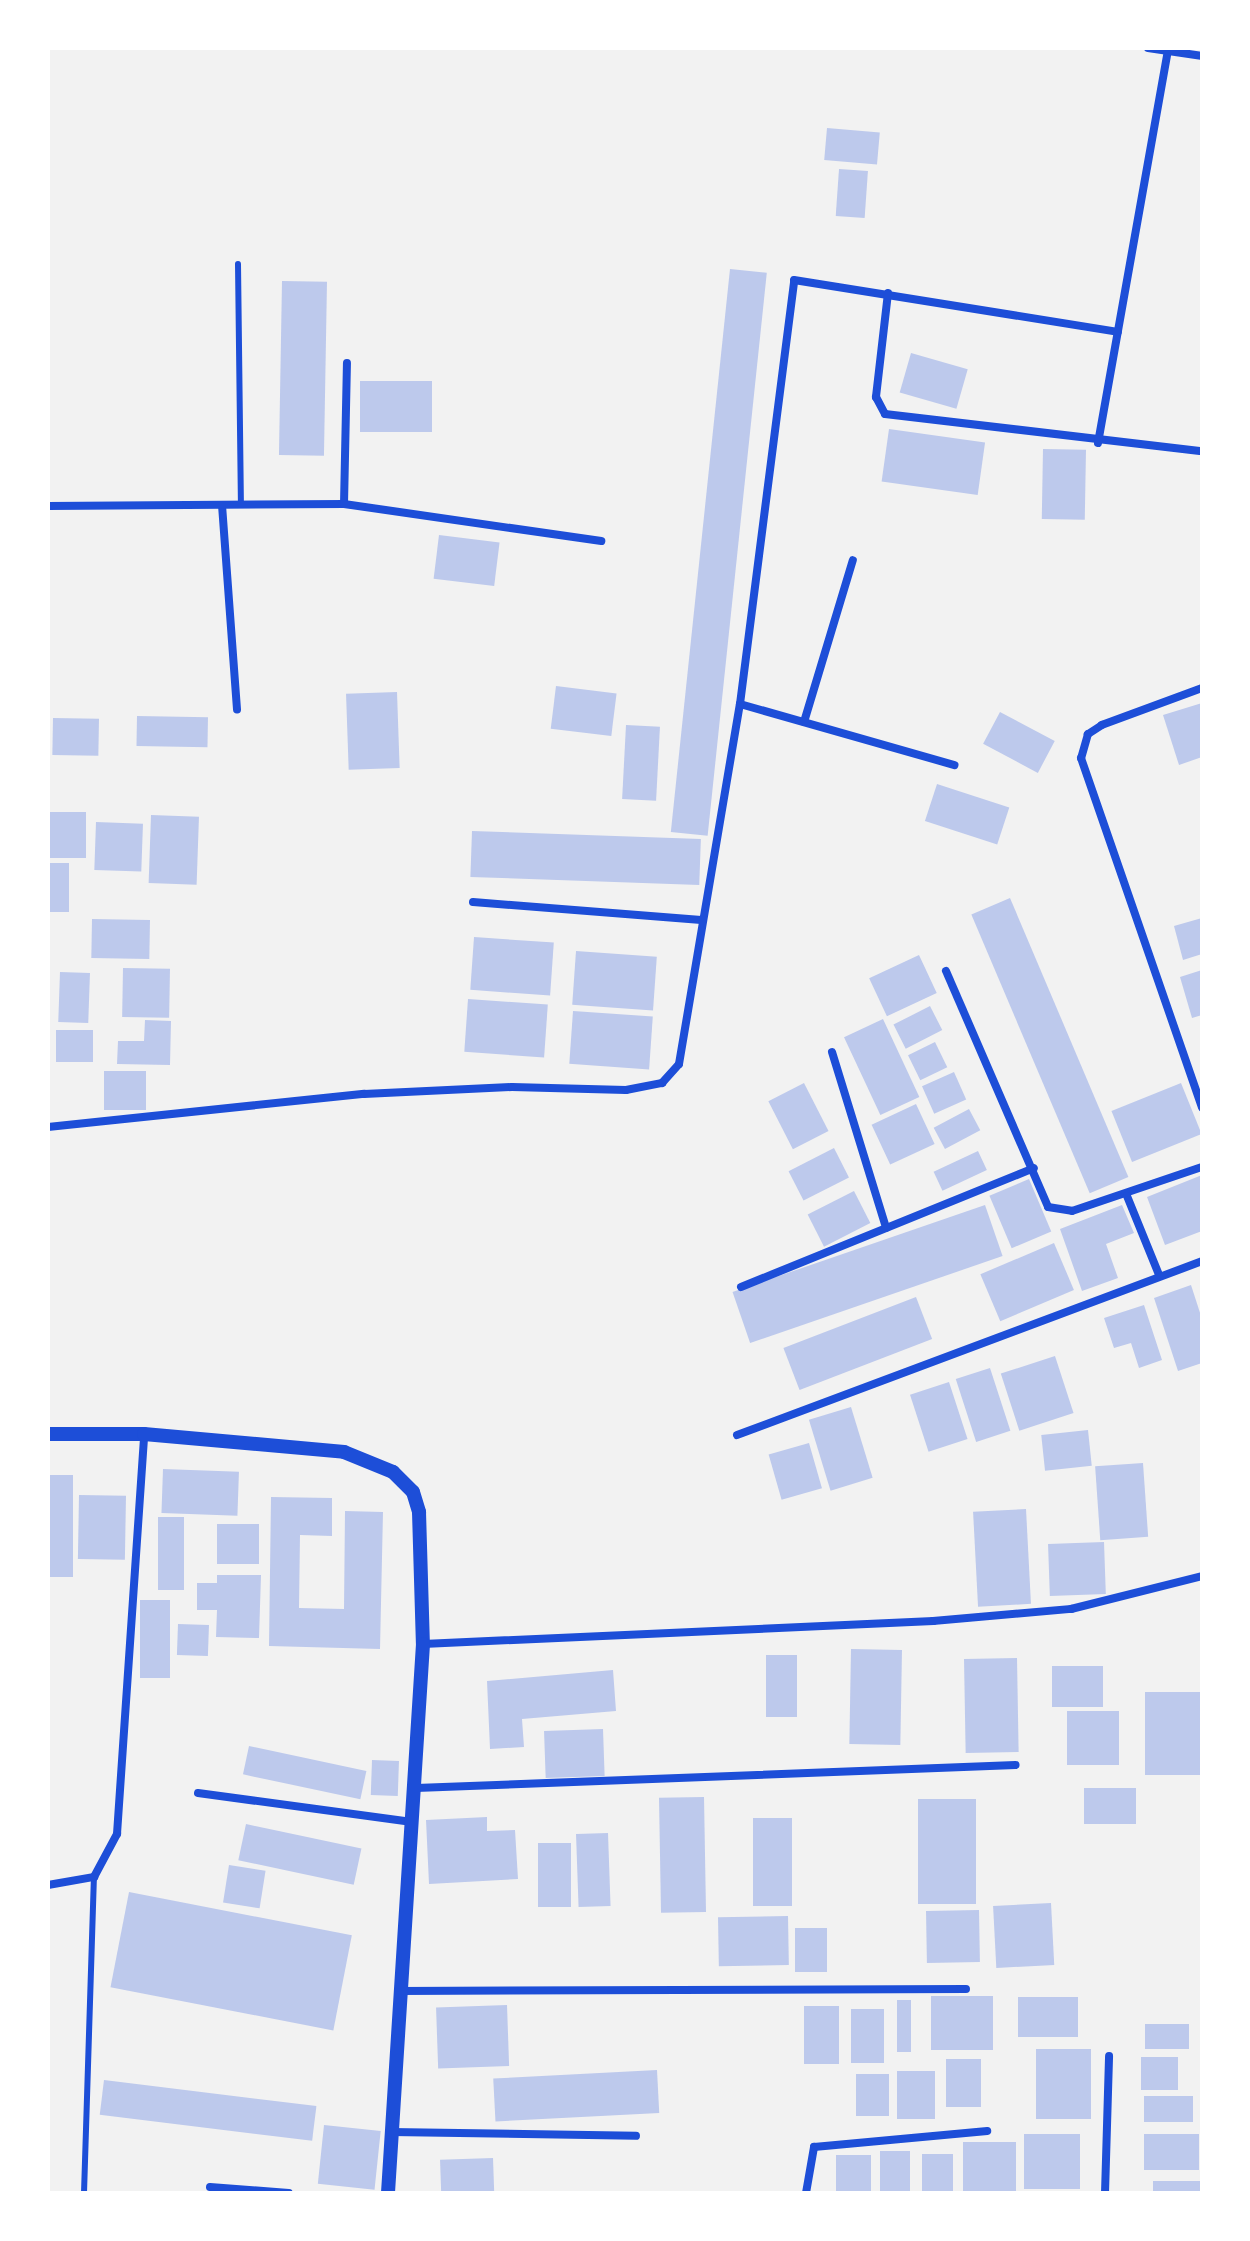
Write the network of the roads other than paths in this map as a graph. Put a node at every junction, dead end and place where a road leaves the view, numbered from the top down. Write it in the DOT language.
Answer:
graph roads {
  1 [pos="1148,48"];
  2 [pos="1167,54"];
  3 [pos="1202,56"];
  4 [pos="238,264"];
  5 [pos="888,293"];
  6 [pos="1118,332"];
  7 [pos="347,363"];
  8 [pos="1098,443"];
  9 [pos="1202,451"];
  10 [pos="241,504"];
  11 [pos="344,504"];
  12 [pos="222,505"];
  13 [pos="48,506"];
  14 [pos="601,541"];
  15 [pos="853,560"];
  16 [pos="1202,688"];
  17 [pos="740,704"];
  18 [pos="237,709"];
  19 [pos="804,722"];
  20 [pos="954,765"];
  21 [pos="473,902"];
  22 [pos="701,920"];
  23 [pos="946,971"];
  24 [pos="832,1052"];
  25 [pos="1202,1108"];
  26 [pos="48,1127"];
  27 [pos="1202,1167"];
  28 [pos="1034,1168"];
  29 [pos="1127,1196"];
  30 [pos="886,1228"];
  31 [pos="1202,1261"];
  32 [pos="1159,1275"];
  33 [pos="741,1287"];
  34 [pos="48,1434"];
  35 [pos="144,1434"];
  36 [pos="737,1435"];
  37 [pos="1202,1576"];
  38 [pos="423,1644"];
  39 [pos="1016,1765"];
  40 [pos="416,1788"];
  41 [pos="198,1793"];
  42 [pos="412,1822"];
  43 [pos="94,1877"];
  44 [pos="48,1885"];
  45 [pos="966,1989"];
  46 [pos="397,1991"];
  47 [pos="1109,2056"];
  48 [pos="987,2131"];
  49 [pos="390,2132"];
  50 [pos="636,2136"];
  51 [pos="210,2187"];
  52 [pos="84,2193"];
  53 [pos="289,2193"];
  54 [pos="388,2193"];
  55 [pos="806,2193"];
  56 [pos="1105,2193"];
  1 -- 2 [label="street"];
  2 -- 3 [label="street"];
  2 -- 6 [label="street"];
  4 -- 10 [label="lane"];
  5 -- 6 [label="street"];
  5 -- 8 [label="street"];
  5 -- 17 [label="street"];
  6 -- 8 [label="street"];
  7 -- 11 [label="street"];
  8 -- 9 [label="street"];
  10 -- 11 [label="street"];
  10 -- 12 [label="street"];
  11 -- 14 [label="street"];
  12 -- 13 [label="street"];
  12 -- 18 [label="street"];
  15 -- 19 [label="street"];
  16 -- 25 [label="street"];
  17 -- 19 [label="street"];
  17 -- 22 [label="street"];
  19 -- 20 [label="street"];
  21 -- 22 [label="street"];
  22 -- 26 [label="street"];
  23 -- 28 [label="street"];
  24 -- 30 [label="street"];
  27 -- 29 [label="street"];
  28 -- 29 [label="street"];
  28 -- 30 [label="street"];
  29 -- 32 [label="street"];
  30 -- 33 [label="street"];
  31 -- 32 [label="street"];
  32 -- 36 [label="street"];
  34 -- 35 [label="street"];
  35 -- 38 [label="street"];
  35 -- 43 [label="street"];
  37 -- 38 [label="street"];
  38 -- 40 [label="street"];
  39 -- 40 [label="street"];
  40 -- 42 [label="street"];
  41 -- 42 [label="street"];
  42 -- 46 [label="street"];
  43 -- 44 [label="street"];
  43 -- 52 [label="lane"];
  45 -- 46 [label="street"];
  46 -- 49 [label="street"];
  47 -- 56 [label="street"];
  48 -- 55 [label="street"];
  49 -- 50 [label="street"];
  49 -- 54 [label="street"];
  51 -- 53 [label="street"];
}
